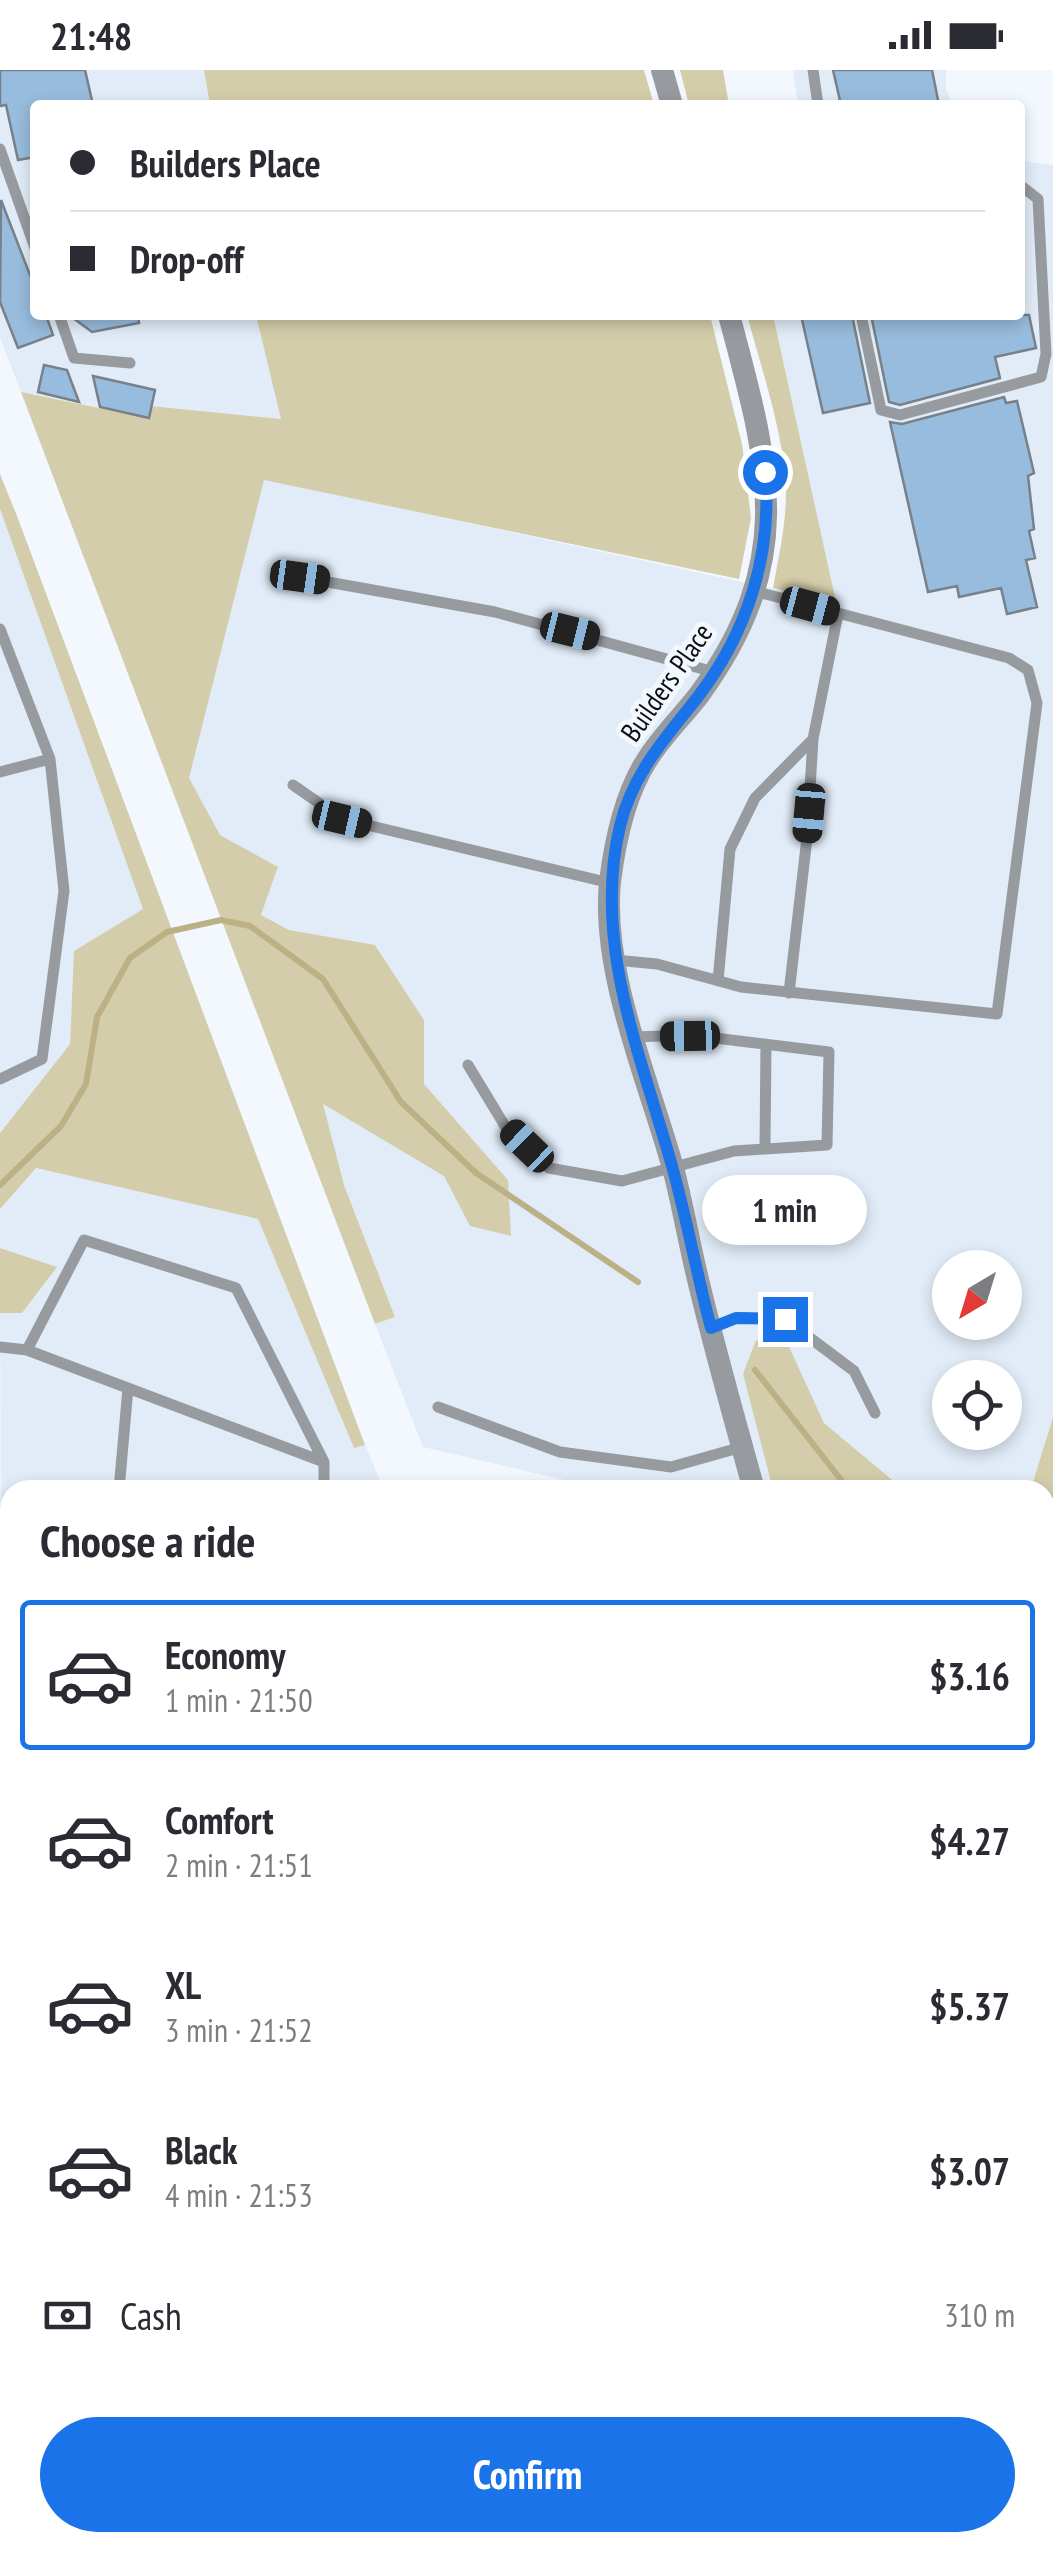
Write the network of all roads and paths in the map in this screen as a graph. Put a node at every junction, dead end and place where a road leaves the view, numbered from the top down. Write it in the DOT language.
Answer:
graph roads {
  1 [pos="662,70"];
  2 [pos="812,70"];
  3 [pos="671,100"];
  4 [pos="817,100"];
  5 [pos="0,149"];
  6 [pos="1025,189"];
  7 [pos="30,234"];
  8 [pos="61,320"];
  9 [pos="730,320"];
  10 [pos="862,320"];
  11 [pos="130,363"];
  12 [pos="300,577"];
  13 [pos="754,592"];
  14 [pos="838,614"];
  15 [pos="0,629"];
  16 [pos="714,672"];
  17 [pos="812,739"];
  18 [pos="50,759"];
  19 [pos="0,772"];
  20 [pos="293,786"];
  21 [pos="610,883"];
  22 [pos="615,960"];
  23 [pos="718,980"];
  24 [pos="789,994"];
  25 [pos="634,1037"];
  26 [pos="766,1044"];
  27 [pos="468,1065"];
  28 [pos="0,1079"];
  29 [pos="766,1146"];
  30 [pos="673,1170"];
  31 [pos="711,1328"];
  32 [pos="0,1348"];
  33 [pos="27,1350"];
  34 [pos="128,1388"];
  35 [pos="438,1407"];
  36 [pos="875,1414"];
  37 [pos="742,1447"];
  38 [pos="324,1462"];
  39 [pos="119,1480"];
  40 [pos="324,1480"];
  41 [pos="751,1480"];
  1 -- 3 [label="street"];
  2 -- 4 [label="lane"];
  5 -- 7 [label="lane"];
  6 -- 10 [label="lane"];
  8 -- 11 [label="lane"];
  9 -- 13 [label="street, Builders Place"];
  12 -- 16 [label="lane"];
  13 -- 14 [label="lane"];
  13 -- 16 [label="street, Builders Place"];
  14 -- 17 [label="lane"];
  14 -- 24 [label="lane"];
  15 -- 18 [label="lane"];
  16 -- 21 [label="street, Builders Place"];
  17 -- 23 [label="lane"];
  17 -- 24 [label="lane"];
  18 -- 19 [label="lane"];
  18 -- 28 [label="lane"];
  20 -- 21 [label="lane"];
  21 -- 22 [label="street, Builders Place"];
  22 -- 23 [label="lane"];
  22 -- 25 [label="street, Builders Place"];
  23 -- 24 [label="lane"];
  25 -- 26 [label="lane"];
  25 -- 30 [label="street, Builders Place"];
  26 -- 29 [label="lane"];
  26 -- 29 [label="lane"];
  27 -- 30 [label="lane"];
  29 -- 30 [label="lane"];
  30 -- 31 [label="street, Builders Place"];
  31 -- 36 [label="lane"];
  31 -- 37 [label="street, Builders Place"];
  32 -- 33 [label="lane"];
  33 -- 34 [label="lane"];
  33 -- 38 [label="lane"];
  34 -- 38 [label="lane"];
  34 -- 39 [label="lane"];
  35 -- 37 [label="lane"];
  37 -- 41 [label="street, Builders Place"];
  38 -- 40 [label="lane"];
}
